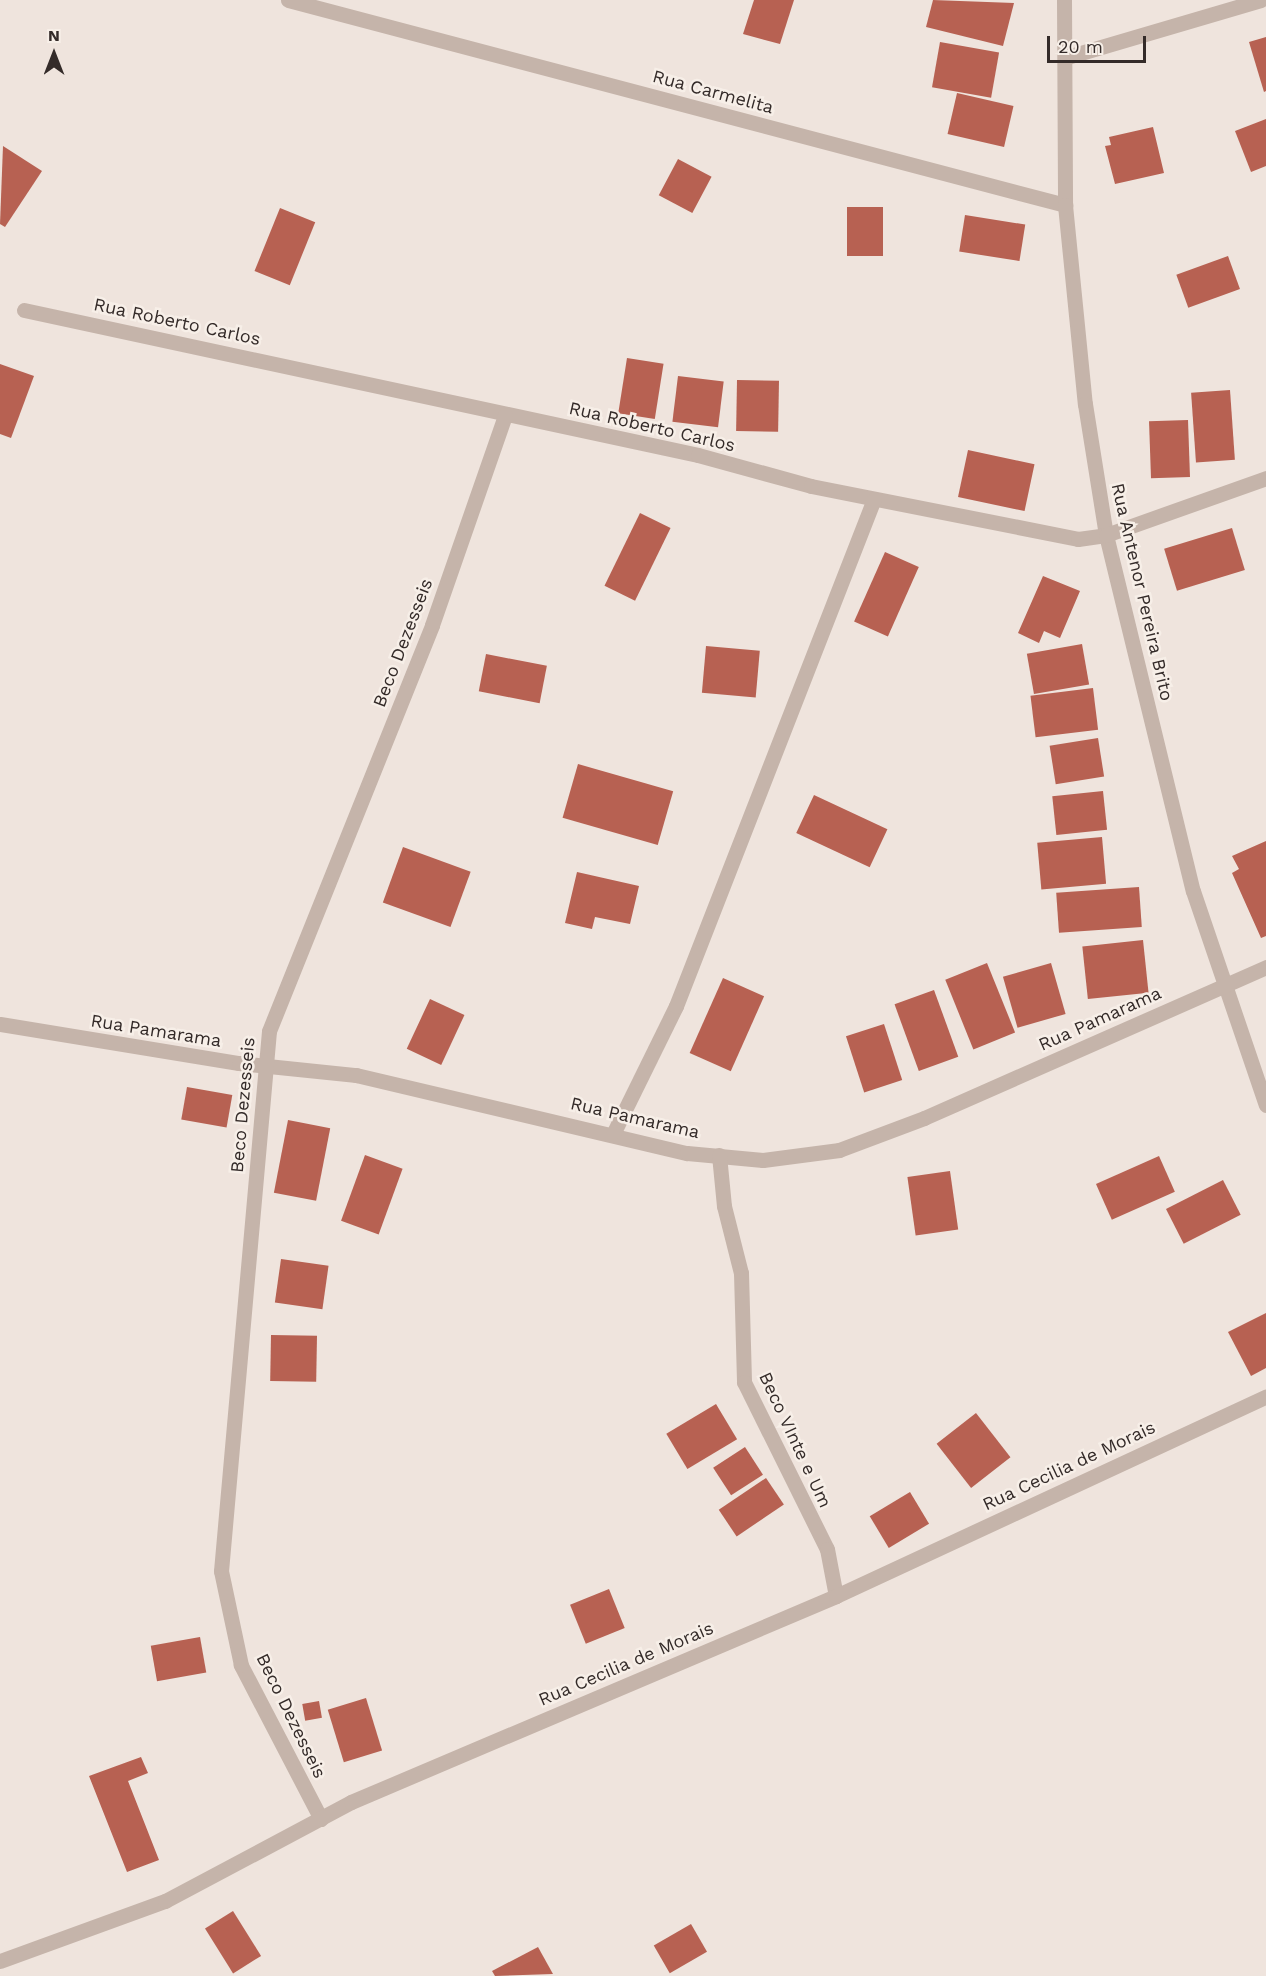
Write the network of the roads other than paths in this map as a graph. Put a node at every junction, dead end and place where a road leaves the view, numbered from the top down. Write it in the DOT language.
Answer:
graph roads {
  1 [pos="288,0"];
  2 [pos="1064,0"];
  3 [pos="1261,0"];
  4 [pos="1067,57"];
  5 [pos="1065,205"];
  6 [pos="24,310"];
  7 [pos="506,415"];
  8 [pos="1266,478"];
  9 [pos="874,499"];
  10 [pos="1106,535"];
  11 [pos="1266,967"];
  12 [pos="1224,987"];
  13 [pos="0,1024"];
  14 [pos="266,1064"];
  15 [pos="1266,1105"];
  16 [pos="614,1132"];
  17 [pos="720,1155"];
  18 [pos="1266,1396"];
  19 [pos="836,1596"];
  20 [pos="321,1819"];
  21 [pos="0,1960"];
  1 -- 5 [label="street, Rua Carmelita"];
  2 -- 4 [label="street, Rua Antenor Pereira Brito"];
  3 -- 4 [label="street"];
  4 -- 5 [label="street, Rua Antenor Pereira Brito"];
  5 -- 10 [label="street, Rua Antenor Pereira Brito"];
  6 -- 7 [label="street, Rua Roberto Carlos"];
  7 -- 9 [label="street, Rua Roberto Carlos"];
  7 -- 14 [label="street, Beco Dezesseis"];
  8 -- 10 [label="street, Rua Roberto Carlos"];
  9 -- 10 [label="street, Rua Roberto Carlos"];
  9 -- 16 [label="street"];
  10 -- 12 [label="street, Rua Antenor Pereira Brito"];
  11 -- 12 [label="street, Rua Pamarama"];
  12 -- 15 [label="street, Rua Antenor Pereira Brito"];
  12 -- 17 [label="street, Rua Pamarama"];
  13 -- 14 [label="street, Rua Pamarama"];
  14 -- 16 [label="street, Rua Pamarama"];
  14 -- 20 [label="street, Beco Dezesseis"];
  16 -- 17 [label="street, Rua Pamarama"];
  17 -- 19 [label="street, Beco VInte e Um"];
  18 -- 19 [label="street, Rua Cecilia de Morais"];
  19 -- 20 [label="street, Rua Cecilia de Morais"];
  20 -- 21 [label="street, Rua Cecilia de Morais"];
}
